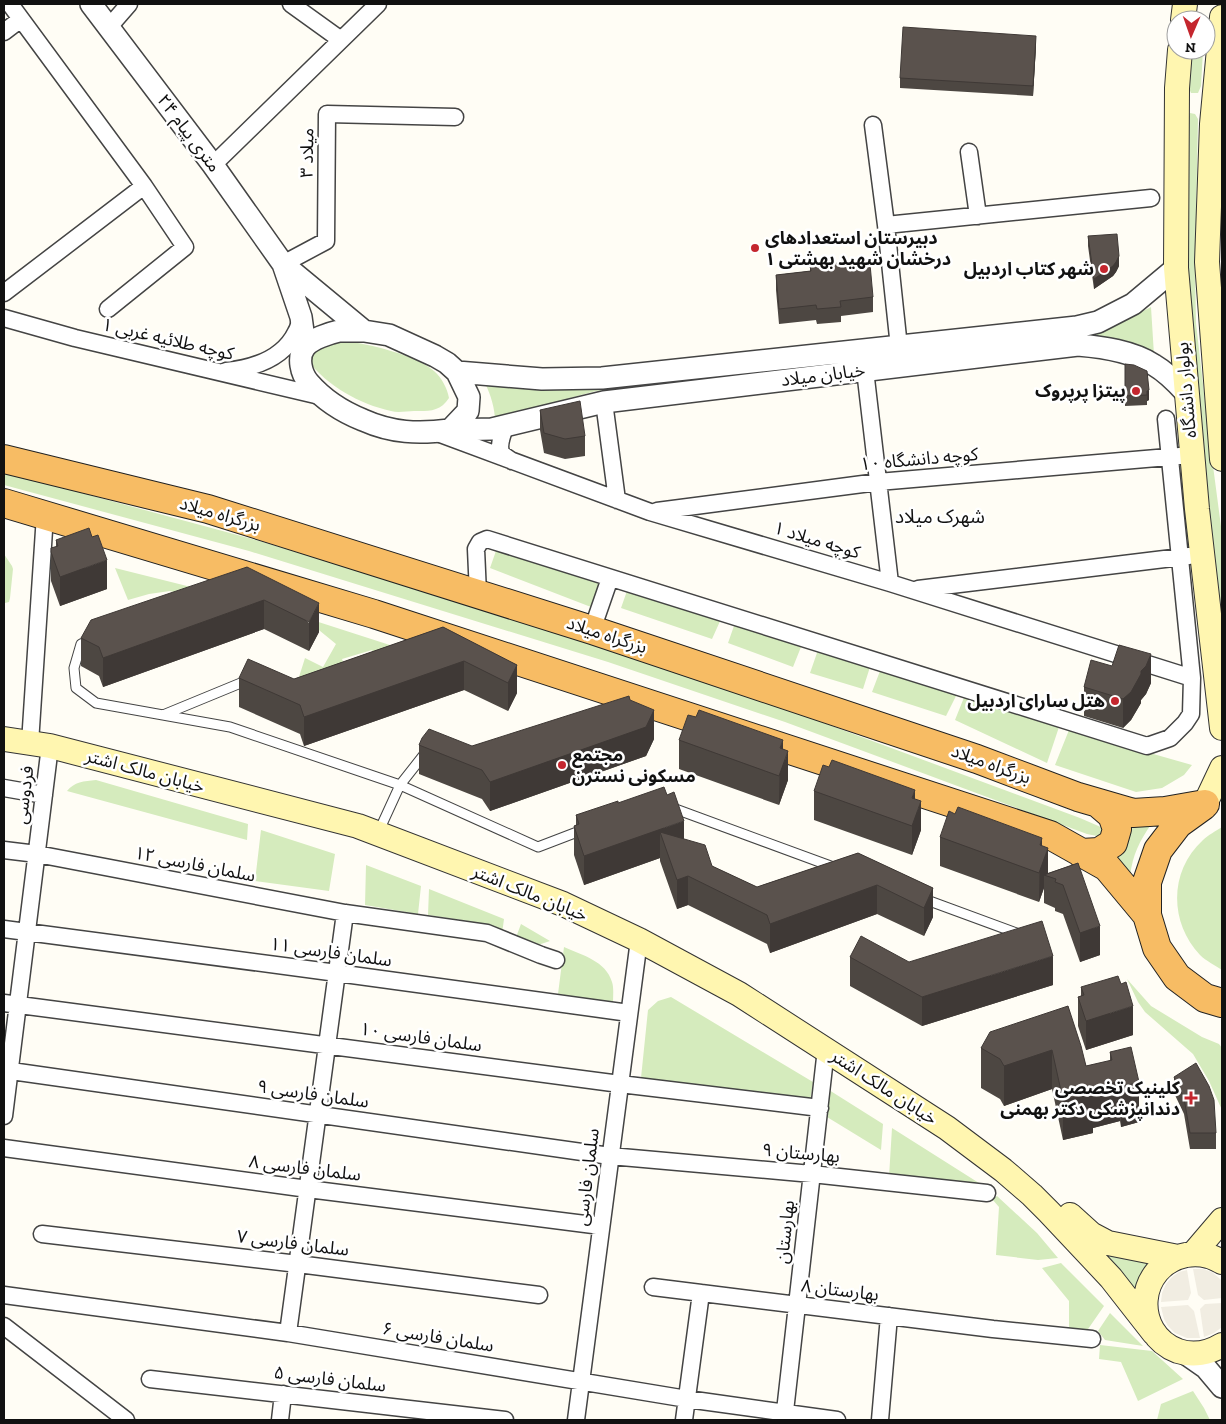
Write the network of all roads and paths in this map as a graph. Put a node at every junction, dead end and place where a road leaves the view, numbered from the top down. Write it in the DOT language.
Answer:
graph roads {
  1 [pos="10,4"];
  2 [pos="92,4"];
  3 [pos="129,4"];
  4 [pos="291,4"];
  5 [pos="378,4"];
  6 [pos="1222,17"];
  7 [pos="21,19"];
  8 [pos="109,27"];
  9 [pos="4,32"];
  10 [pos="341,40"];
  11 [pos="1179,60"];
  12 [pos="455,117"];
  13 [pos="873,125"];
  14 [pos="969,152"];
  15 [pos="213,165"];
  16 [pos="144,186"];
  17 [pos="1151,198"];
  18 [pos="978,216"];
  19 [pos="886,225"];
  20 [pos="283,264"];
  21 [pos="1176,268"];
  22 [pos="4,293"];
  23 [pos="108,309"];
  24 [pos="302,317"];
  25 [pos="4,318"];
  26 [pos="364,331"];
  27 [pos="1078,336"];
  28 [pos="305,346"];
  29 [pos="899,347"];
  30 [pos="865,370"];
  31 [pos="218,372"];
  32 [pos="458,372"];
  33 [pos="1186,392"];
  34 [pos="324,397"];
  35 [pos="604,402"];
  36 [pos="1166,419"];
  37 [pos="506,425"];
  38 [pos="442,431"];
  39 [pos="1181,455"];
  40 [pos="4,459"];
  41 [pos="1222,459"];
  42 [pos="514,462"];
  43 [pos="878,482"];
  44 [pos="617,500"];
  45 [pos="4,503"];
  46 [pos="650,512"];
  47 [pos="45,515"];
  48 [pos="1191,556"];
  49 [pos="610,578"];
  50 [pos="890,583"];
  51 [pos="911,590"];
  52 [pos="478,594"];
  53 [pos="592,630"];
  54 [pos="99,637"];
  55 [pos="260,675"];
  56 [pos="1192,678"];
  57 [pos="163,715"];
  58 [pos="1222,728"];
  59 [pos="4,738"];
  60 [pos="40,745"];
  61 [pos="431,745"];
  62 [pos="1222,768"];
  63 [pos="400,785"];
  64 [pos="4,788"];
  65 [pos="44,795"];
  66 [pos="1214,802"];
  67 [pos="1098,803"];
  68 [pos="665,806"];
  69 [pos="592,826"];
  70 [pos="378,833"];
  71 [pos="4,850"];
  72 [pos="1081,853"];
  73 [pos="37,854"];
  74 [pos="848,872"];
  75 [pos="913,895"];
  76 [pos="345,913"];
  77 [pos="1146,915"];
  78 [pos="4,929"];
  79 [pos="28,931"];
  80 [pos="1032,938"];
  81 [pos="639,940"];
  82 [pos="556,960"];
  83 [pos="337,973"];
  84 [pos="11,1003"];
  85 [pos="1222,1003"];
  86 [pos="629,1013"];
  87 [pos="328,1045"];
  88 [pos="826,1049"];
  89 [pos="7,1070"];
  90 [pos="620,1084"];
  91 [pos="820,1108"];
  92 [pos="318,1115"];
  93 [pos="4,1116"];
  94 [pos="4,1148"];
  95 [pos="610,1156"];
  96 [pos="1003,1170"];
  97 [pos="812,1174"];
  98 [pos="308,1189"];
  99 [pos="987,1193"];
  100 [pos="1222,1220"];
  101 [pos="601,1226"];
  102 [pos="42,1234"];
  103 [pos="1185,1255"];
  104 [pos="1222,1262"];
  105 [pos="298,1264"];
  106 [pos="653,1287"];
  107 [pos="701,1293"];
  108 [pos="4,1295"];
  109 [pos="539,1295"];
  110 [pos="797,1305"];
  111 [pos="889,1316"];
  112 [pos="4,1326"];
  113 [pos="288,1333"];
  114 [pos="1154,1333"];
  115 [pos="1092,1338"];
  116 [pos="1222,1345"];
  117 [pos="1183,1352"];
  118 [pos="150,1379"];
  119 [pos="581,1380"];
  120 [pos="1222,1387"];
  121 [pos="283,1394"];
  122 [pos="687,1399"];
  123 [pos="785,1416"];
  124 [pos="125,1420"];
  125 [pos="280,1420"];
  126 [pos="505,1420"];
  127 [pos="576,1420"];
  128 [pos="684,1420"];
  129 [pos="838,1420"];
  130 [pos="880,1420"];
  1 -- 7 [label="street"];
  2 -- 8 [label="street, ۲۴ متری پیام"];
  3 -- 8 [label="street"];
  4 -- 10 [label="street"];
  5 -- 10 [label="street"];
  6 -- 41 [label="main road, بولوار دانشگاه"];
  7 -- 9 [label="street"];
  7 -- 16 [label="street"];
  8 -- 15 [label="street, ۲۴ متری پیام"];
  10 -- 15 [label="street"];
  11 -- 21 [label="main road, بولوار دانشگاه"];
  12 -- 20 [label="street, میلاد ۳"];
  13 -- 19 [label="street"];
  14 -- 18 [label="street"];
  15 -- 20 [label="street, ۲۴ متری پیام"];
  16 -- 22 [label="street"];
  16 -- 23 [label="street"];
  17 -- 18 [label="street"];
  18 -- 19 [label="street"];
  19 -- 29 [label="street"];
  20 -- 24 [label="street, خیابان میلاد"];
  20 -- 26 [label="street"];
  21 -- 27 [label="street, خیابان میلاد"];
  21 -- 33 [label="main road, بولوار دانشگاه"];
  24 -- 28 [label="street, خیابان میلاد"];
  24 -- 31 [label="street"];
  25 -- 31 [label="street, کوچه طلائیه غربی ۱"];
  26 -- 28 [label="street"];
  26 -- 32 [label="street"];
  27 -- 29 [label="street, خیابان میلاد"];
  27 -- 30 [label="street, خیابان میلاد"];
  27 -- 33 [label="street, خیابان میلاد"];
  28 -- 34 [label="street, خیابان میلاد"];
  29 -- 32 [label="street, خیابان میلاد"];
  30 -- 35 [label="street, خیابان میلاد"];
  30 -- 43 [label="street"];
  31 -- 34 [label="street, کوچه طلائیه غربی ۱"];
  32 -- 38 [label="street"];
  33 -- 39 [label="main road, بولوار دانشگاه"];
  34 -- 38 [label="street, خیابان میلاد"];
  35 -- 37 [label="street, خیابان میلاد"];
  35 -- 44 [label="street"];
  36 -- 39 [label="street"];
  37 -- 38 [label="street, خیابان میلاد"];
  37 -- 42 [label="street"];
  38 -- 42 [label="street, کوچه میلاد ۱"];
  39 -- 43 [label="street, کوچه دانشگاه ۱۰"];
  39 -- 48 [label="main road, بولوار دانشگاه"];
  40 -- 52 [label="highway, بزرگراه میلاد"];
  42 -- 44 [label="street, کوچه میلاد ۱"];
  43 -- 46 [label="street, کوچه دانشگاه ۱۰"];
  43 -- 50 [label="street"];
  44 -- 46 [label="street, کوچه میلاد ۱"];
  45 -- 47 [label="highway"];
  46 -- 50 [label="street, کوچه میلاد ۱"];
  47 -- 60 [label="street, فردوسی"];
  47 -- 72 [label="highway"];
  48 -- 51 [label="street"];
  48 -- 56 [label="street"];
  48 -- 58 [label="main road, بولوار دانشگاه"];
  49 -- 52 [label="street"];
  49 -- 53 [label="street"];
  49 -- 56 [label="street"];
  50 -- 51 [label="street, کوچه میلاد ۱"];
  51 -- 56 [label="street, کوچه میلاد ۱"];
  52 -- 53 [label="highway, بزرگراه میلاد"];
  53 -- 67 [label="highway, بزرگراه میلاد"];
  54 -- 57 [label="lane"];
  55 -- 57 [label="lane"];
  57 -- 63 [label="lane"];
  59 -- 60 [label="main road, خیابان مالک اشتر"];
  60 -- 65 [label="street, فردوسی"];
  60 -- 70 [label="main road, خیابان مالک اشتر"];
  61 -- 63 [label="lane"];
  62 -- 66 [label="main road"];
  63 -- 69 [label="lane"];
  63 -- 70 [label="lane"];
  64 -- 65 [label="street"];
  65 -- 73 [label="street, فردوسی"];
  66 -- 67 [label="highway, بزرگراه میلاد"];
  66 -- 77 [label="highway"];
  67 -- 72 [label="highway"];
  68 -- 74 [label="lane"];
  70 -- 81 [label="main road, خیابان مالک اشتر"];
  71 -- 73 [label="street, سلمان فارسی ۱۲"];
  72 -- 77 [label="highway"];
  73 -- 76 [label="street, سلمان فارسی ۱۲"];
  73 -- 79 [label="street, فردوسی"];
  75 -- 80 [label="lane"];
  76 -- 82 [label="street, سلمان فارسی ۱۲"];
  76 -- 83 [label="street"];
  77 -- 85 [label="highway"];
  78 -- 79 [label="street, سلمان فارسی ۱۱"];
  79 -- 83 [label="street, سلمان فارسی ۱۱"];
  79 -- 84 [label="street, فردوسی"];
  81 -- 86 [label="street, سلمان فارسی"];
  81 -- 88 [label="main road, خیابان مالک اشتر"];
  83 -- 86 [label="street, سلمان فارسی ۱۱"];
  83 -- 87 [label="street"];
  84 -- 87 [label="street, سلمان فارسی ۱۰"];
  84 -- 89 [label="street, فردوسی"];
  86 -- 90 [label="street, سلمان فارسی"];
  87 -- 90 [label="street, سلمان فارسی ۱۰"];
  87 -- 92 [label="street"];
  88 -- 91 [label="street, بهارستان"];
  88 -- 96 [label="main road, خیابان مالک اشتر"];
  89 -- 92 [label="street, سلمان فارسی ۹"];
  89 -- 93 [label="street, فردوسی"];
  90 -- 91 [label="street, سلمان فارسی ۱۰"];
  90 -- 95 [label="street, سلمان فارسی"];
  91 -- 97 [label="street, بهارستان"];
  92 -- 95 [label="street, سلمان فارسی ۹"];
  92 -- 98 [label="street"];
  94 -- 98 [label="street, سلمان فارسی ۸"];
  95 -- 97 [label="street, بهارستان ۹"];
  95 -- 101 [label="street, سلمان فارسی"];
  96 -- 103 [label="main road, خیابان مالک اشتر"];
  96 -- 114 [label="main road, خیابان مالک اشتر"];
  97 -- 99 [label="street, بهارستان ۹"];
  97 -- 110 [label="street, بهارستان"];
  98 -- 101 [label="street, سلمان فارسی ۸"];
  98 -- 105 [label="street"];
  100 -- 103 [label="main road"];
  101 -- 119 [label="street, سلمان فارسی"];
  102 -- 105 [label="street, سلمان فارسی ۷"];
  103 -- 104 [label="main road, خیابان مالک اشتر"];
  103 -- 114 [label="main road"];
  105 -- 109 [label="street, سلمان فارسی ۷"];
  105 -- 113 [label="street"];
  106 -- 107 [label="street, بهارستان ۸"];
  107 -- 110 [label="street, بهارستان ۸"];
  107 -- 122 [label="street"];
  108 -- 113 [label="street, سلمان فارسی ۶"];
  110 -- 111 [label="street, بهارستان ۸"];
  110 -- 123 [label="street, بهارستان"];
  111 -- 115 [label="street, بهارستان ۸"];
  111 -- 130 [label="street"];
  112 -- 124 [label="street"];
  113 -- 119 [label="street, سلمان فارسی ۶"];
  114 -- 117 [label="main road, خیابان مالک اشتر"];
  116 -- 117 [label="main road"];
  117 -- 120 [label="street"];
  118 -- 121 [label="street, سلمان فارسی ۵"];
  119 -- 122 [label="street, سلمان فارسی ۶"];
  119 -- 127 [label="street, سلمان فارسی"];
  121 -- 125 [label="street"];
  121 -- 126 [label="street, سلمان فارسی ۵"];
  122 -- 123 [label="street, سلمان فارسی ۶"];
  122 -- 128 [label="street"];
  123 -- 129 [label="street, سلمان فارسی ۶"];
}
